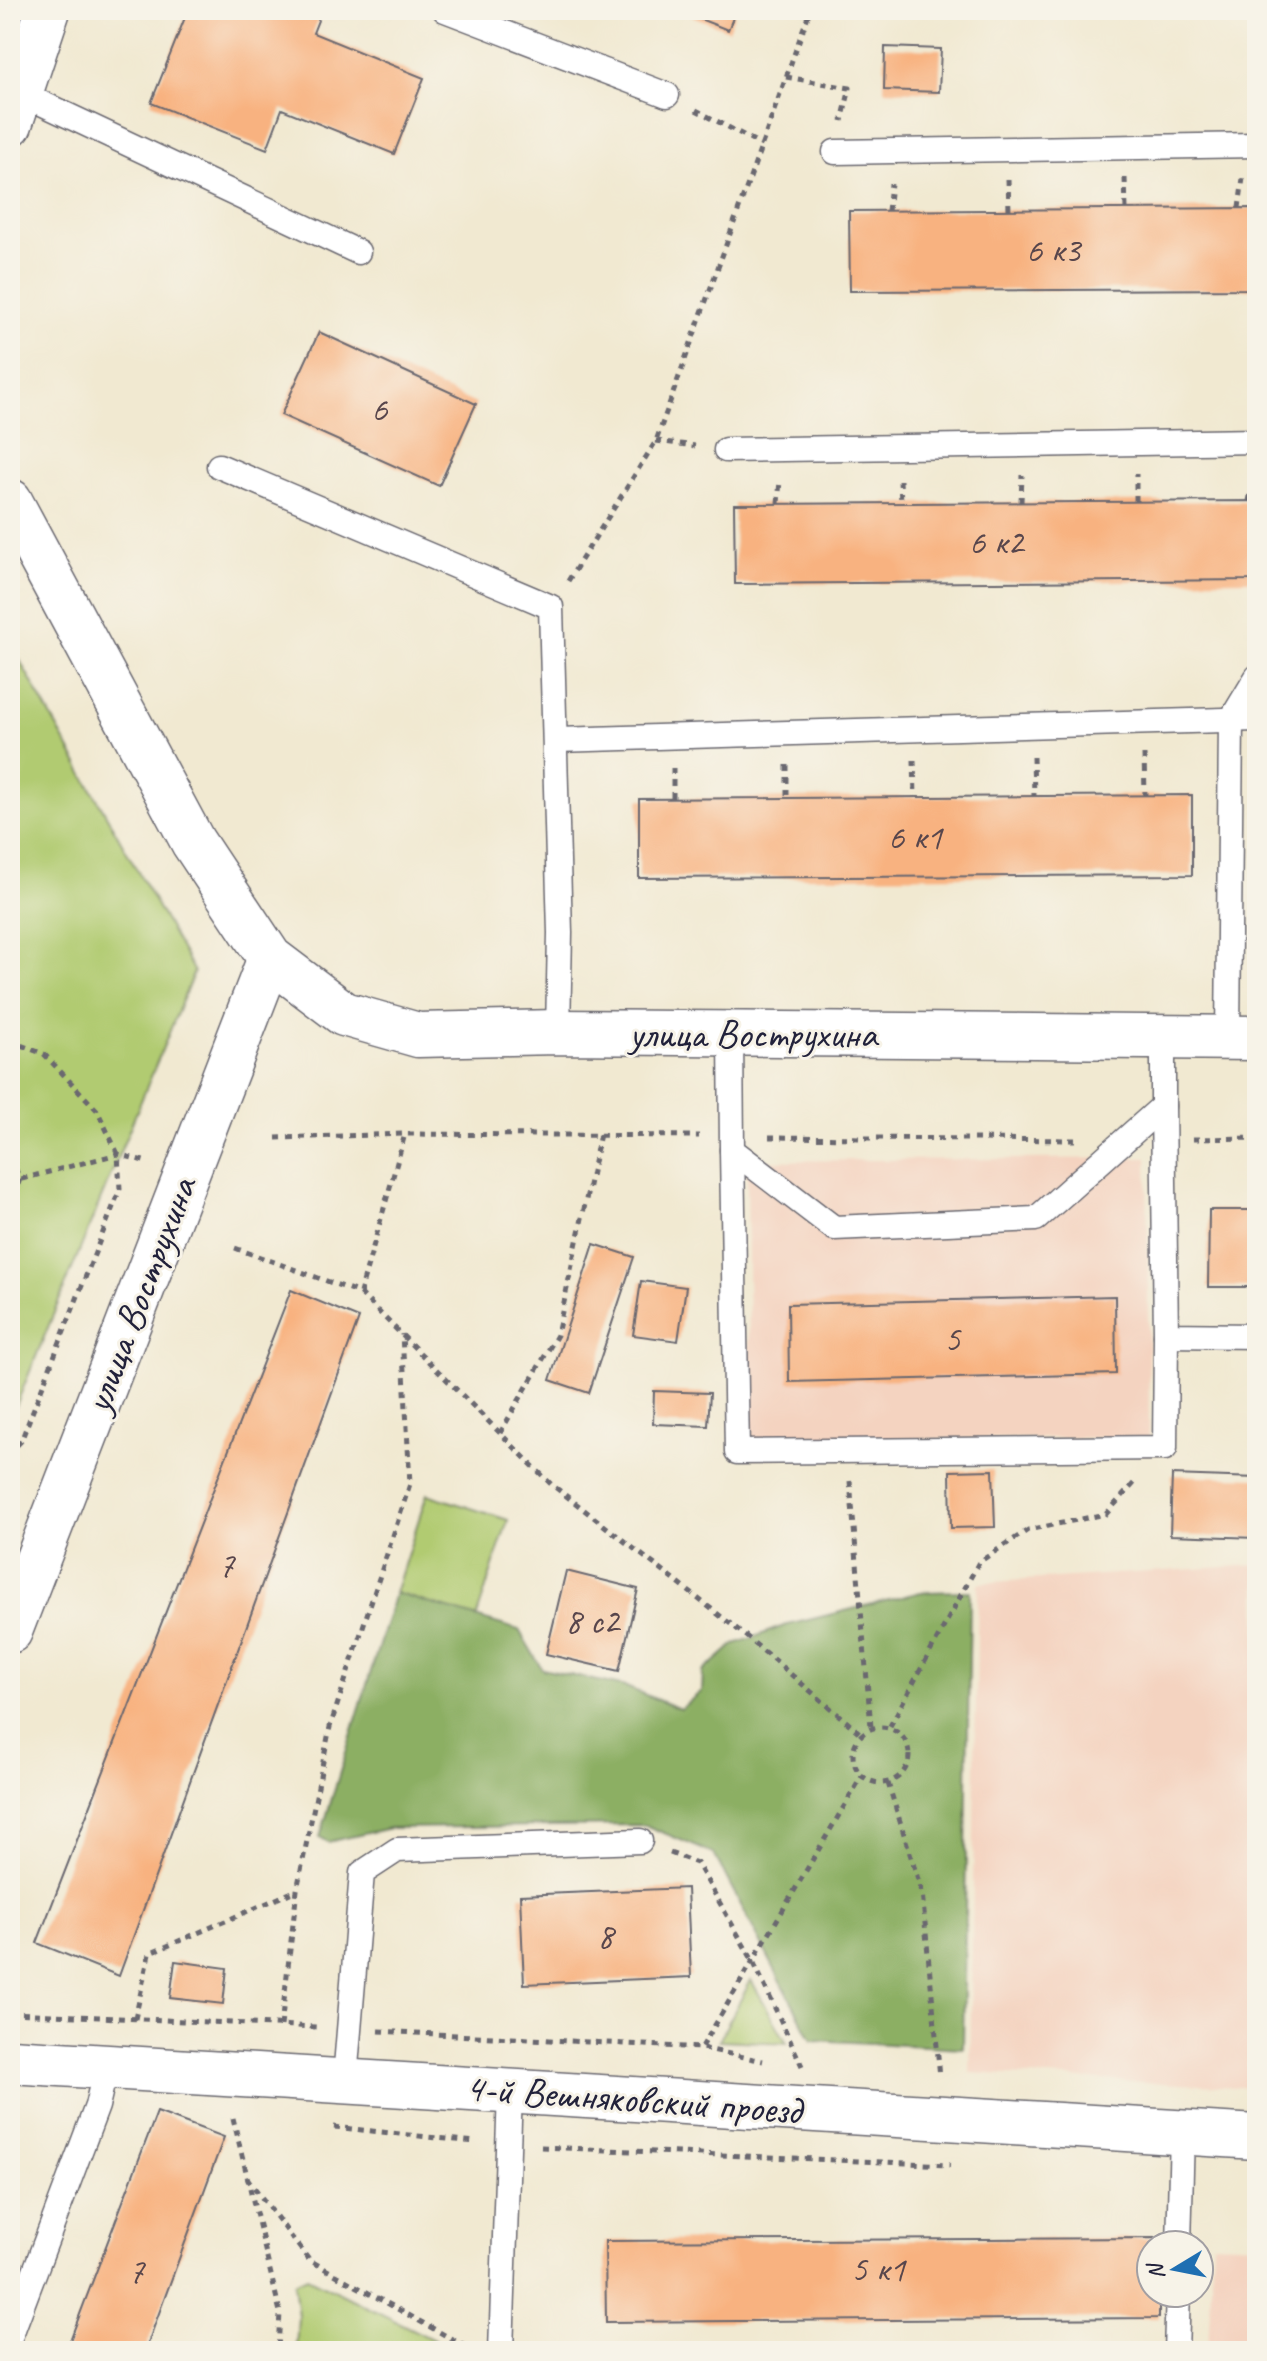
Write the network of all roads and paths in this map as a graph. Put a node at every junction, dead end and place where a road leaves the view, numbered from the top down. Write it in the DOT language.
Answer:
graph roads {
  1 [pos="48,10"];
  2 [pos="810,10"];
  3 [pos="450,11"];
  4 [pos="786,77"];
  5 [pos="667,95"];
  6 [pos="14,108"];
  7 [pos="762,145"];
  8 [pos="1257,145"];
  9 [pos="835,152"];
  10 [pos="358,252"];
  11 [pos="1257,441"];
  12 [pos="726,450"];
  13 [pos="219,466"];
  14 [pos="1257,466"];
  15 [pos="10,501"];
  16 [pos="1249,501"];
  17 [pos="551,607"];
  18 [pos="1257,677"];
  19 [pos="1257,719"];
  20 [pos="1231,720"];
  21 [pos="1143,722"];
  22 [pos="557,740"];
  23 [pos="1145,795"];
  24 [pos="270,958"];
  25 [pos="558,1032"];
  26 [pos="731,1034"];
  27 [pos="1163,1037"];
  28 [pos="1243,1038"];
  29 [pos="10,1041"];
  30 [pos="1163,1106"];
  31 [pos="600,1133"];
  32 [pos="405,1134"];
  33 [pos="732,1150"];
  34 [pos="118,1154"];
  35 [pos="10,1157"];
  36 [pos="152,1164"];
  37 [pos="20,1179"];
  38 [pos="10,1182"];
  39 [pos="10,1207"];
  40 [pos="235,1248"];
  41 [pos="360,1293"];
  42 [pos="402,1334"];
  43 [pos="1166,1335"];
  44 [pos="1257,1336"];
  45 [pos="500,1433"];
  46 [pos="1165,1448"];
  47 [pos="847,1451"];
  48 [pos="10,1453"];
  49 [pos="10,1631"];
  50 [pos="890,1726"];
  51 [pos="871,1727"];
  52 [pos="861,1734"];
  53 [pos="862,1776"];
  54 [pos="888,1783"];
  55 [pos="640,1841"];
  56 [pos="297,1890"];
  57 [pos="753,1961"];
  58 [pos="10,2013"];
  59 [pos="135,2019"];
  60 [pos="281,2026"];
  61 [pos="349,2029"];
  62 [pos="702,2048"];
  63 [pos="10,2061"];
  64 [pos="775,2064"];
  65 [pos="106,2067"];
  66 [pos="789,2067"];
  67 [pos="925,2077"];
  68 [pos="940,2078"];
  69 [pos="345,2079"];
  70 [pos="956,2079"];
  71 [pos="510,2092"];
  72 [pos="232,2116"];
  73 [pos="1182,2133"];
  74 [pos="1257,2137"];
  75 [pos="247,2178"];
  76 [pos="1179,2229"];
  77 [pos="1177,2309"];
  78 [pos="10,2337"];
  79 [pos="278,2351"];
  80 [pos="474,2351"];
  81 [pos="501,2351"];
  82 [pos="1176,2351"];
  1 -- 6 [label="street"];
  2 -- 4 [label="path"];
  3 -- 5 [label="lane"];
  4 -- 7 [label="path"];
  4 -- 9 [label="path"];
  5 -- 7 [label="path"];
  6 -- 10 [label="lane"];
  7 -- 17 [label="path"];
  8 -- 9 [label="lane"];
  11 -- 12 [label="lane"];
  13 -- 17 [label="lane"];
  14 -- 16 [label="path"];
  15 -- 24 [label="street, улица Вострухина"];
  17 -- 22 [label="lane"];
  18 -- 20 [label="lane"];
  19 -- 20 [label="lane"];
  20 -- 21 [label="lane"];
  20 -- 28 [label="lane"];
  21 -- 22 [label="lane"];
  21 -- 23 [label="path"];
  22 -- 25 [label="lane"];
  24 -- 25 [label="street, улица Вострухина"];
  24 -- 49 [label="street, улица Вострухина"];
  25 -- 26 [label="street, улица Вострухина"];
  26 -- 27 [label="street, улица Вострухина"];
  26 -- 33 [label="lane"];
  27 -- 28 [label="street, улица Вострухина"];
  27 -- 30 [label="lane"];
  29 -- 34 [label="path"];
  30 -- 33 [label="lane"];
  30 -- 43 [label="lane"];
  31 -- 45 [label="path"];
  32 -- 41 [label="path"];
  33 -- 47 [label="lane"];
  34 -- 36 [label="path"];
  34 -- 37 [label="path"];
  34 -- 48 [label="path"];
  35 -- 37 [label="path"];
  37 -- 38 [label="path"];
  37 -- 39 [label="path"];
  40 -- 41 [label="path"];
  41 -- 42 [label="path"];
  42 -- 45 [label="path"];
  42 -- 56 [label="path"];
  43 -- 44 [label="lane"];
  43 -- 46 [label="lane"];
  45 -- 52 [label="path"];
  46 -- 47 [label="lane"];
  46 -- 50 [label="path"];
  47 -- 51 [label="path"];
  50 -- 51 [label="path"];
  50 -- 54 [label="path"];
  51 -- 52 [label="path"];
  52 -- 53 [label="path"];
  53 -- 54 [label="path"];
  53 -- 57 [label="path"];
  54 -- 68 [label="path"];
  55 -- 57 [label="path"];
  55 -- 61 [label="lane"];
  56 -- 59 [label="path"];
  56 -- 60 [label="path"];
  57 -- 62 [label="path"];
  57 -- 66 [label="path"];
  58 -- 59 [label="path"];
  59 -- 60 [label="path"];
  60 -- 61 [label="path"];
  61 -- 62 [label="path"];
  61 -- 69 [label="lane"];
  62 -- 64 [label="path"];
  63 -- 65 [label="street, 4-й Вешняковский проезд"];
  65 -- 69 [label="street, 4-й Вешняковский проезд"];
  65 -- 78 [label="lane"];
  67 -- 68 [label="path"];
  68 -- 70 [label="path"];
  69 -- 71 [label="street, 4-й Вешняковский проезд"];
  71 -- 73 [label="street, 4-й Вешняковский проезд"];
  71 -- 81 [label="lane"];
  72 -- 75 [label="path"];
  73 -- 74 [label="street, 4-й Вешняковский проезд"];
  73 -- 76 [label="lane"];
  75 -- 79 [label="path"];
  75 -- 80 [label="path"];
  77 -- 82 [label="lane"];
}
